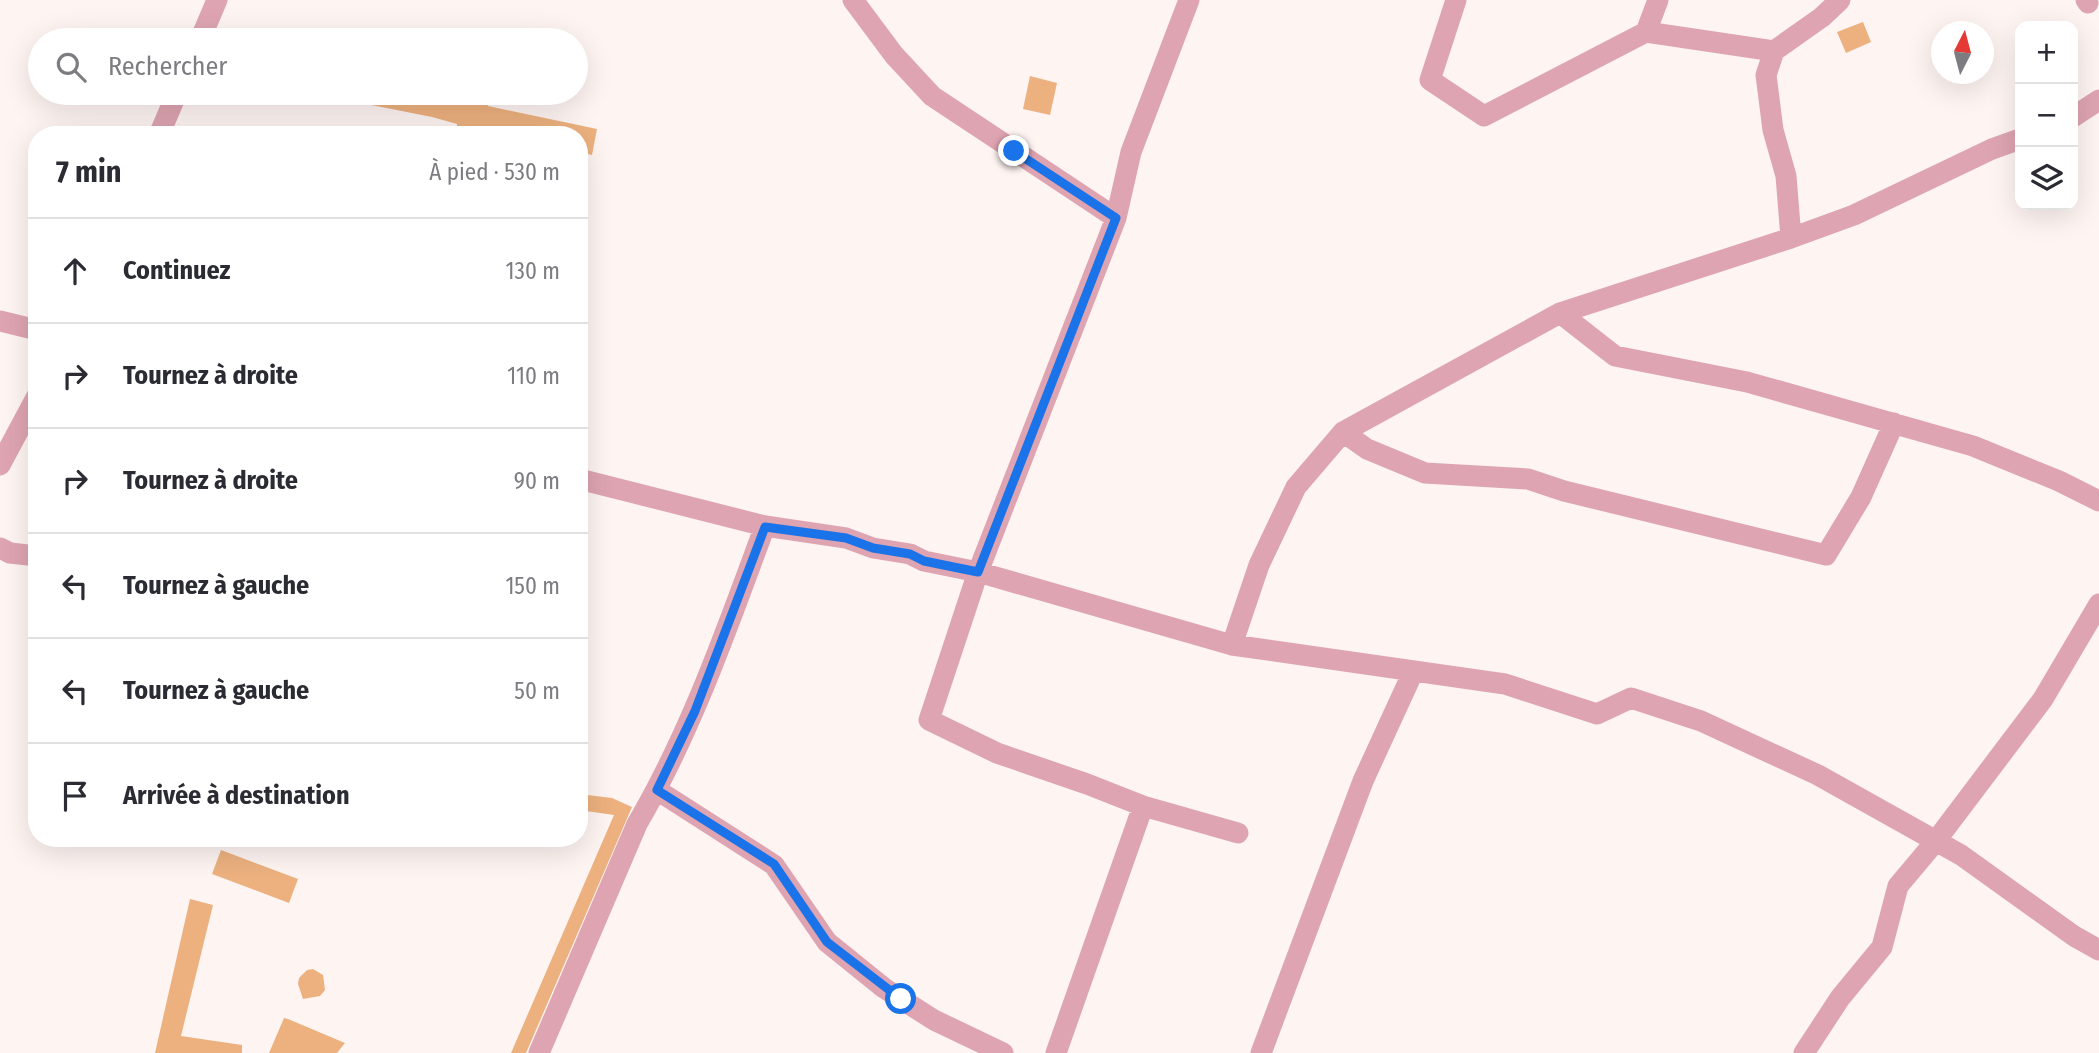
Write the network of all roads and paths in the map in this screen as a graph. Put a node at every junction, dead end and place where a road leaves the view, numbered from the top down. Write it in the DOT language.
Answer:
graph roads {
  1 [pos="217,0"];
  2 [pos="853,0"];
  3 [pos="1189,0"];
  4 [pos="1456,0"];
  5 [pos="1658,0"];
  6 [pos="1840,0"];
  7 [pos="205,28"];
  8 [pos="1646,32"];
  9 [pos="1773,51"];
  10 [pos="2099,100"];
  11 [pos="172,105"];
  12 [pos="2078,114"];
  13 [pos="163,126"];
  14 [pos="2015,141"];
  15 [pos="1116,218"];
  16 [pos="1791,238"];
  17 [pos="1560,313"];
  18 [pos="0,321"];
  19 [pos="28,328"];
  20 [pos="28,414"];
  21 [pos="1894,423"];
  22 [pos="1343,432"];
  23 [pos="0,465"];
  24 [pos="588,481"];
  25 [pos="2099,501"];
  26 [pos="765,527"];
  27 [pos="0,548"];
  28 [pos="28,555"];
  29 [pos="978,572"];
  30 [pos="2099,604"];
  31 [pos="1232,645"];
  32 [pos="1413,671"];
  33 [pos="657,790"];
  34 [pos="1143,806"];
  35 [pos="1238,833"];
  36 [pos="1935,842"];
  37 [pos="2099,950"];
  38 [pos="539,1053"];
  39 [pos="1003,1053"];
  40 [pos="1056,1053"];
  41 [pos="1261,1053"];
  42 [pos="1804,1053"];
  1 -- 7 [label="street"];
  2 -- 15 [label="street"];
  3 -- 15 [label="street"];
  4 -- 8 [label="street"];
  5 -- 8 [label="street"];
  6 -- 9 [label="street"];
  8 -- 9 [label="street"];
  9 -- 16 [label="street"];
  10 -- 12 [label="street"];
  11 -- 13 [label="street"];
  14 -- 16 [label="street"];
  15 -- 29 [label="street"];
  16 -- 17 [label="street"];
  17 -- 21 [label="street"];
  17 -- 22 [label="street"];
  18 -- 19 [label="street"];
  20 -- 23 [label="street"];
  21 -- 22 [label="street"];
  21 -- 25 [label="street"];
  22 -- 31 [label="street"];
  24 -- 26 [label="street"];
  26 -- 29 [label="street"];
  26 -- 33 [label="street"];
  27 -- 28 [label="street"];
  29 -- 31 [label="street"];
  29 -- 34 [label="street"];
  30 -- 36 [label="street"];
  31 -- 32 [label="street"];
  32 -- 36 [label="street"];
  32 -- 41 [label="street"];
  33 -- 38 [label="street"];
  33 -- 39 [label="street"];
  34 -- 35 [label="street"];
  34 -- 40 [label="street"];
  36 -- 37 [label="street"];
  36 -- 42 [label="street"];
}
